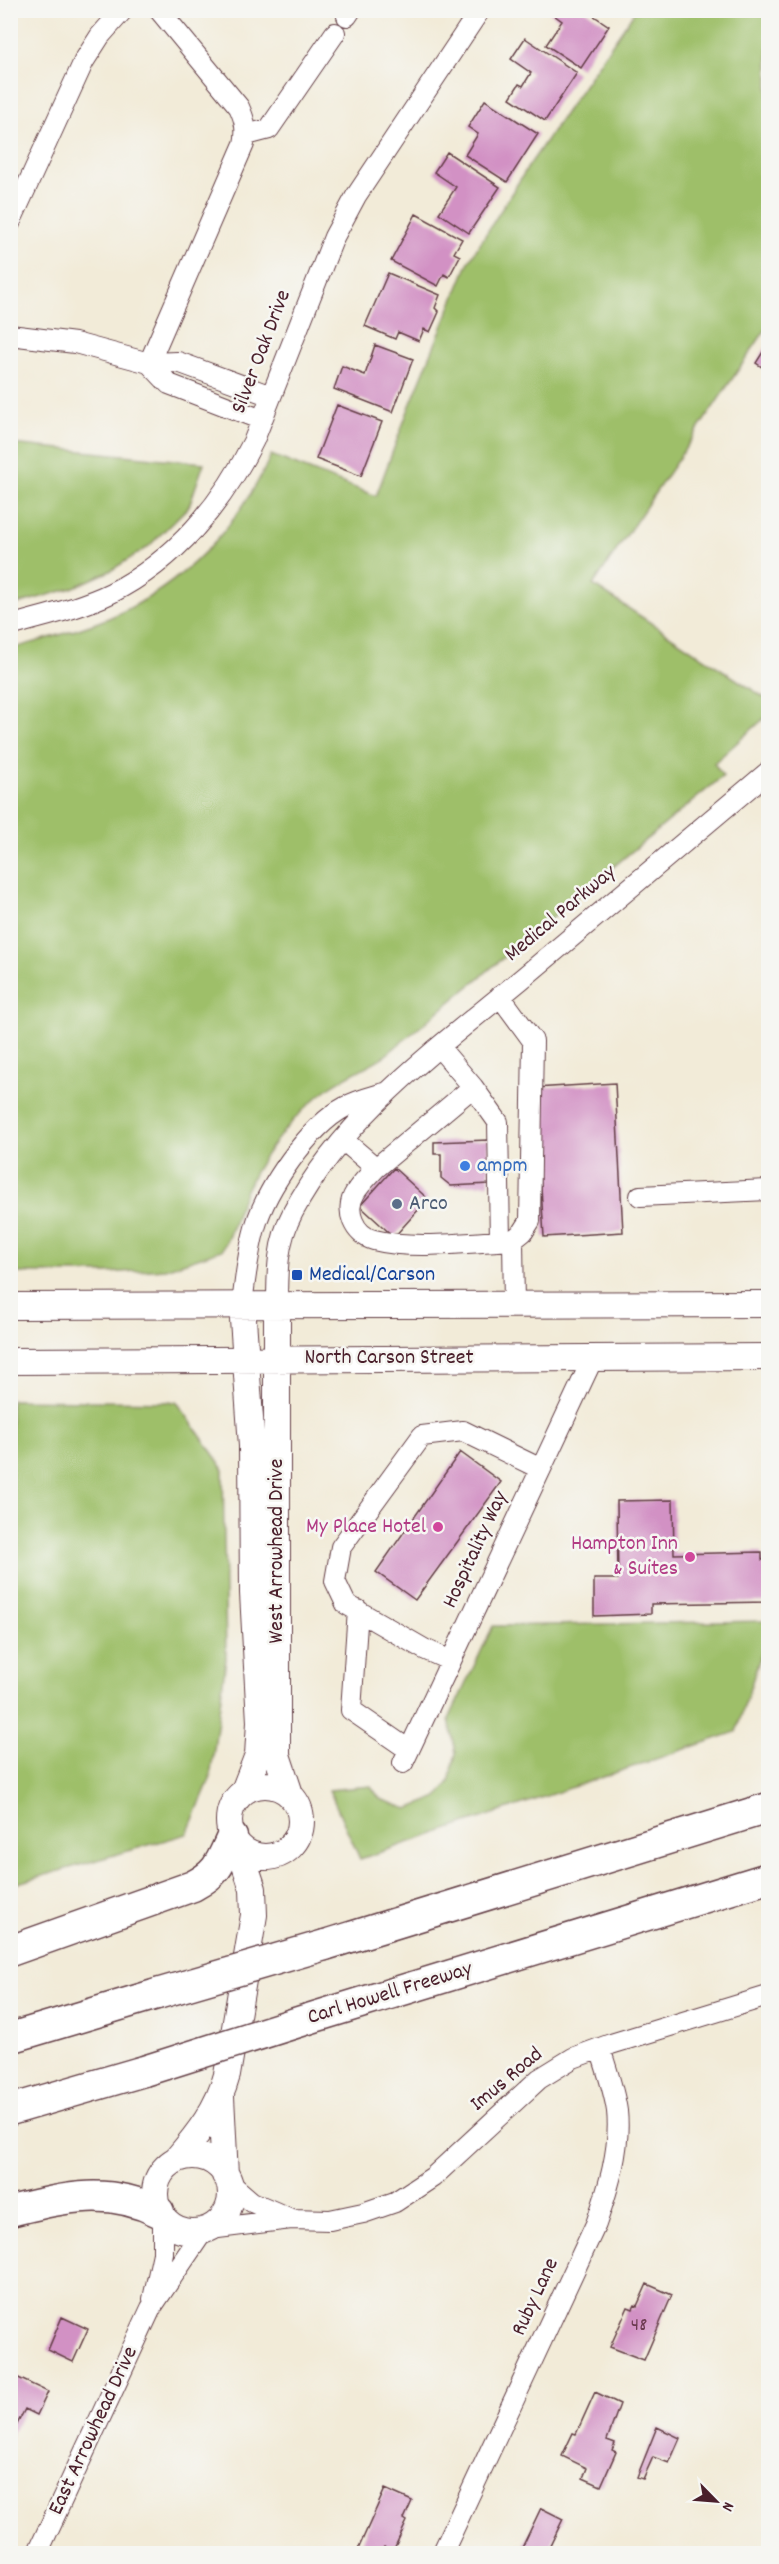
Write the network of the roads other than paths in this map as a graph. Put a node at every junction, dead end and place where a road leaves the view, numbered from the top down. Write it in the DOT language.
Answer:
graph roads {
  1 [pos="123,10"];
  2 [pos="159,10"];
  3 [pos="480,10"];
  4 [pos="335,33"];
  5 [pos="246,135"];
  6 [pos="10,223"];
  7 [pos="10,335"];
  8 [pos="149,363"];
  9 [pos="271,396"];
  10 [pos="262,420"];
  11 [pos="10,626"];
  12 [pos="768,772"];
  13 [pos="500,996"];
  14 [pos="440,1047"];
  15 [pos="472,1087"];
  16 [pos="384,1093"];
  17 [pos="343,1140"];
  18 [pos="376,1168"];
  19 [pos="768,1190"];
  20 [pos="640,1196"];
  21 [pos="506,1241"];
  22 [pos="768,1304"];
  23 [pos="242,1305"];
  24 [pos="277,1305"];
  25 [pos="514,1305"];
  26 [pos="10,1306"];
  27 [pos="768,1357"];
  28 [pos="278,1358"];
  29 [pos="593,1358"];
  30 [pos="246,1359"];
  31 [pos="10,1361"];
  32 [pos="541,1469"];
  33 [pos="358,1610"];
  34 [pos="451,1661"];
  35 [pos="243,1791"];
  36 [pos="290,1794"];
  37 [pos="768,1808"];
  38 [pos="236,1842"];
  39 [pos="285,1852"];
  40 [pos="768,1878"];
  41 [pos="254,1915"];
  42 [pos="10,1951"];
  43 [pos="768,1996"];
  44 [pos="10,2038"];
  45 [pos="600,2048"];
  46 [pos="221,2097"];
  47 [pos="10,2110"];
  48 [pos="176,2160"];
  49 [pos="227,2179"];
  50 [pos="10,2211"];
  51 [pos="161,2216"];
  52 [pos="291,2219"];
  53 [pos="207,2230"];
  54 [pos="151,2308"];
  55 [pos="37,2553"];
  56 [pos="442,2553"];
  1 -- 6 [label="street"];
  2 -- 5 [label="street"];
  3 -- 9 [label="street, Silver Oak Drive"];
  4 -- 5 [label="street"];
  5 -- 8 [label="street"];
  7 -- 8 [label="street"];
  8 -- 9 [label="street"];
  8 -- 10 [label="street"];
  9 -- 10 [label="street, Silver Oak Drive"];
  10 -- 11 [label="street, Silver Oak Drive"];
  12 -- 13 [label="street, Medical Parkway"];
  13 -- 14 [label="street, Medical Parkway"];
  13 -- 21 [label="street"];
  14 -- 15 [label="street"];
  14 -- 16 [label="street, Medical Parkway"];
  15 -- 18 [label="street"];
  15 -- 21 [label="street"];
  16 -- 17 [label="street, Medical Parkway"];
  16 -- 23 [label="street, Medical Parkway"];
  17 -- 18 [label="street"];
  17 -- 24 [label="street, Medical Parkway"];
  18 -- 21 [label="street"];
  19 -- 20 [label="street"];
  21 -- 25 [label="street"];
  22 -- 25 [label="main road"];
  23 -- 24 [label="main road"];
  23 -- 26 [label="main road"];
  23 -- 30 [label="main road, West Arrowhead Drive"];
  24 -- 25 [label="main road"];
  24 -- 28 [label="main road, West Arrowhead Drive"];
  27 -- 29 [label="main road, North Carson Street"];
  28 -- 29 [label="main road, North Carson Street"];
  28 -- 30 [label="main road, North Carson Street"];
  28 -- 36 [label="main road, West Arrowhead Drive"];
  29 -- 32 [label="street, Hospitality Way"];
  30 -- 31 [label="main road, North Carson Street"];
  30 -- 35 [label="main road, West Arrowhead Drive"];
  32 -- 33 [label="street"];
  32 -- 34 [label="street, Hospitality Way"];
  33 -- 34 [label="street"];
  33 -- 34 [label="street, Hospitality Way"];
  35 -- 36 [label="main road"];
  35 -- 38 [label="main road"];
  36 -- 39 [label="main road"];
  37 -- 44 [label="highway, bridge"];
  38 -- 39 [label="main road"];
  38 -- 41 [label="main road"];
  38 -- 42 [label="highway"];
  39 -- 41 [label="main road"];
  40 -- 47 [label="highway, Carl Howell Freeway, bridge"];
  41 -- 46 [label="main road"];
  43 -- 45 [label="street, Imus Road"];
  45 -- 52 [label="street, Imus Road"];
  45 -- 56 [label="street, Ruby Lane"];
  46 -- 48 [label="main road"];
  46 -- 49 [label="main road"];
  48 -- 49 [label="main road"];
  48 -- 51 [label="main road"];
  49 -- 52 [label="street, Imus Road"];
  49 -- 53 [label="main road"];
  50 -- 51 [label="highway"];
  51 -- 53 [label="main road"];
  51 -- 54 [label="street, East Arrowhead Drive"];
  52 -- 53 [label="street, Imus Road"];
  53 -- 54 [label="street, East Arrowhead Drive"];
  54 -- 55 [label="street, East Arrowhead Drive"];
}
